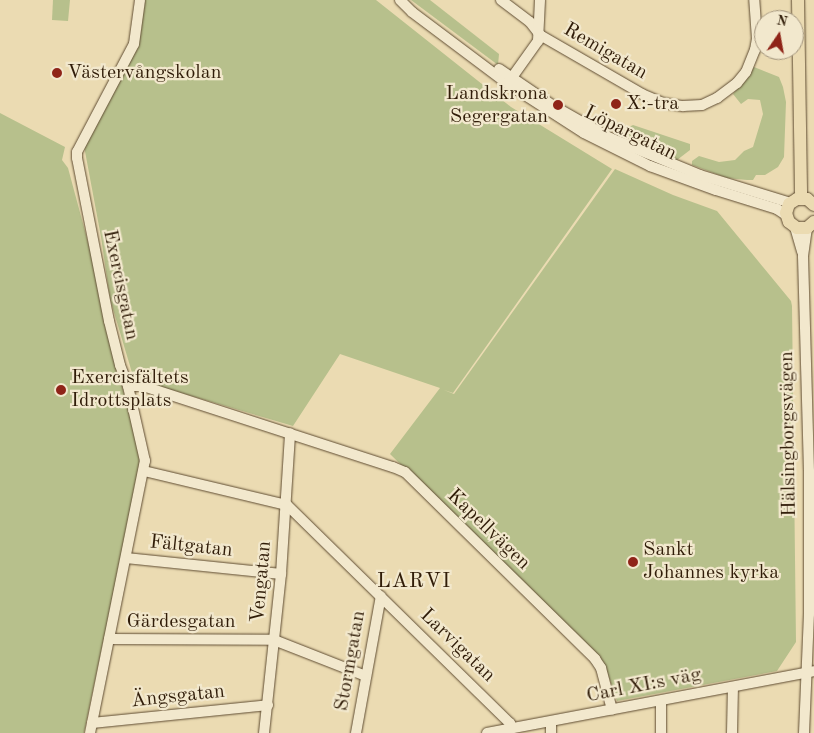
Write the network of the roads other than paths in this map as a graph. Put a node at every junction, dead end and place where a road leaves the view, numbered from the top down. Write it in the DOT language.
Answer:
graph roads {
  1 [pos="140,0"];
  2 [pos="501,0"];
  3 [pos="540,0"];
  4 [pos="754,0"];
  5 [pos="798,0"];
  6 [pos="401,1"];
  7 [pos="540,35"];
  8 [pos="510,81"];
  9 [pos="793,205"];
  10 [pos="814,205"];
  11 [pos="808,225"];
  12 [pos="128,386"];
  13 [pos="290,434"];
  14 [pos="144,471"];
  15 [pos="287,505"];
  16 [pos="126,558"];
  17 [pos="282,574"];
  18 [pos="381,596"];
  19 [pos="109,639"];
  20 [pos="274,640"];
  21 [pos="810,671"];
  22 [pos="366,676"];
  23 [pos="733,687"];
  24 [pos="661,701"];
  25 [pos="268,705"];
  26 [pos="612,710"];
  27 [pos="551,722"];
  28 [pos="91,728"];
  29 [pos="512,728"];
  30 [pos="264,733"];
  31 [pos="356,733"];
  32 [pos="487,733"];
  33 [pos="551,733"];
  34 [pos="661,733"];
  35 [pos="732,733"];
  36 [pos="804,733"];
  1 -- 12 [label="street, Exercisgatan"];
  2 -- 7 [label="street, Remigatan"];
  3 -- 7 [label="street"];
  4 -- 7 [label="street, Remigatan"];
  5 -- 9 [label="main road"];
  6 -- 8 [label="street, Löpargatan"];
  7 -- 8 [label="street"];
  8 -- 9 [label="street, Löpargatan"];
  9 -- 10 [label="main road"];
  9 -- 11 [label="main road"];
  11 -- 21 [label="street, Hälsingborgsvägen"];
  12 -- 13 [label="street, Kapellvägen"];
  12 -- 14 [label="street, Exercisgatan"];
  13 -- 15 [label="street, Vengatan"];
  13 -- 26 [label="street, Kapellvägen"];
  14 -- 15 [label="street"];
  14 -- 16 [label="street, Exercisgatan"];
  15 -- 17 [label="street, Vengatan"];
  15 -- 18 [label="street, Larvigatan"];
  16 -- 17 [label="street, Fältgatan"];
  16 -- 19 [label="street, Exercisgatan"];
  17 -- 20 [label="street, Vengatan"];
  18 -- 22 [label="street, Stormgatan"];
  18 -- 29 [label="street, Larvigatan"];
  19 -- 20 [label="street, Gärdesgatan"];
  19 -- 28 [label="street, Exercisgatan"];
  20 -- 22 [label="street, Gärdesgatan"];
  20 -- 25 [label="street, Vengatan"];
  21 -- 23 [label="street, Carl XI:s väg"];
  21 -- 36 [label="street, Hälsingborgsvägen"];
  22 -- 31 [label="street, Stormgatan"];
  23 -- 24 [label="street, Carl XI:s väg"];
  23 -- 35 [label="street"];
  24 -- 26 [label="street, Carl XI:s väg"];
  24 -- 34 [label="street"];
  25 -- 28 [label="street, Ängsgatan"];
  25 -- 30 [label="street, Vengatan"];
  26 -- 27 [label="street, Carl XI:s väg"];
  27 -- 29 [label="street, Carl XI:s väg"];
  27 -- 33 [label="street"];
  29 -- 32 [label="street, Carl XI:s väg"];
}
